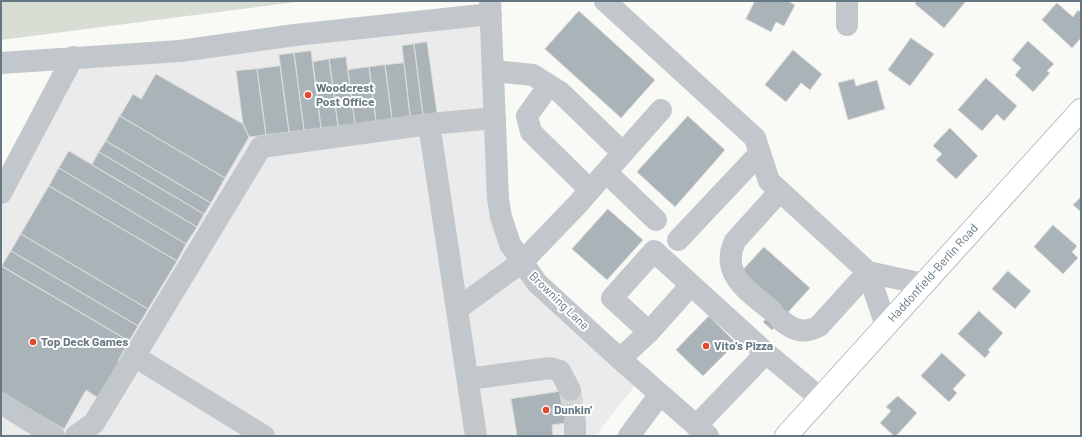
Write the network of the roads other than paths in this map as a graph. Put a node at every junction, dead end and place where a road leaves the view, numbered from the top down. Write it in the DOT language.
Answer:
graph roads {
  1 [pos="605,1"];
  2 [pos="847,1"];
  3 [pos="490,7"];
  4 [pos="848,25"];
  5 [pos="73,57"];
  6 [pos="1,63"];
  7 [pos="493,71"];
  8 [pos="549,85"];
  9 [pos="661,110"];
  10 [pos="1081,110"];
  11 [pos="494,118"];
  12 [pos="429,124"];
  13 [pos="623,153"];
  14 [pos="760,153"];
  15 [pos="606,172"];
  16 [pos="590,190"];
  17 [pos="780,191"];
  18 [pos="1,194"];
  19 [pos="656,220"];
  20 [pos="678,240"];
  21 [pos="522,262"];
  22 [pos="868,272"];
  23 [pos="923,284"];
  24 [pos="691,285"];
  25 [pos="457,309"];
  26 [pos="886,326"];
  27 [pos="649,332"];
  28 [pos="766,353"];
  29 [pos="134,356"];
  30 [pos="620,359"];
  31 [pos="468,379"];
  32 [pos="570,390"];
  33 [pos="660,394"];
  34 [pos="820,398"];
  35 [pos="1,404"];
  36 [pos="702,431"];
  37 [pos="54,436"];
  38 [pos="76,436"];
  39 [pos="264,436"];
  40 [pos="476,436"];
  41 [pos="629,436"];
  42 [pos="786,436"];
  1 -- 14 [label="street"];
  2 -- 4 [label="street"];
  3 -- 5 [label="street"];
  3 -- 7 [label="street, Browning Lane"];
  5 -- 6 [label="street"];
  5 -- 18 [label="street"];
  7 -- 8 [label="street"];
  7 -- 11 [label="street, Browning Lane"];
  8 -- 13 [label="street"];
  8 -- 16 [label="street"];
  9 -- 13 [label="street"];
  10 -- 23 [label="main road, Haddonfield-Berlin Road"];
  11 -- 12 [label="street"];
  11 -- 21 [label="street, Browning Lane"];
  12 -- 25 [label="street"];
  12 -- 29 [label="street"];
  13 -- 15 [label="street"];
  14 -- 17 [label="street"];
  14 -- 20 [label="street"];
  15 -- 16 [label="street"];
  15 -- 19 [label="street"];
  16 -- 21 [label="street"];
  17 -- 22 [label="street"];
  17 -- 22 [label="street"];
  21 -- 25 [label="street"];
  21 -- 30 [label="street, Browning Lane"];
  22 -- 23 [label="street"];
  22 -- 26 [label="street"];
  23 -- 26 [label="main road, Haddonfield-Berlin Road"];
  24 -- 27 [label="street"];
  24 -- 27 [label="street"];
  24 -- 28 [label="street"];
  25 -- 31 [label="street"];
  26 -- 34 [label="main road, Haddonfield-Berlin Road"];
  27 -- 30 [label="street"];
  28 -- 34 [label="street"];
  28 -- 36 [label="street"];
  29 -- 38 [label="street"];
  29 -- 39 [label="street"];
  30 -- 33 [label="street, Browning Lane"];
  31 -- 32 [label="street"];
  31 -- 40 [label="street"];
  33 -- 36 [label="street, Browning Lane"];
  33 -- 41 [label="street"];
  34 -- 42 [label="main road, Haddonfield-Berlin Road"];
  35 -- 37 [label="street"];
}
